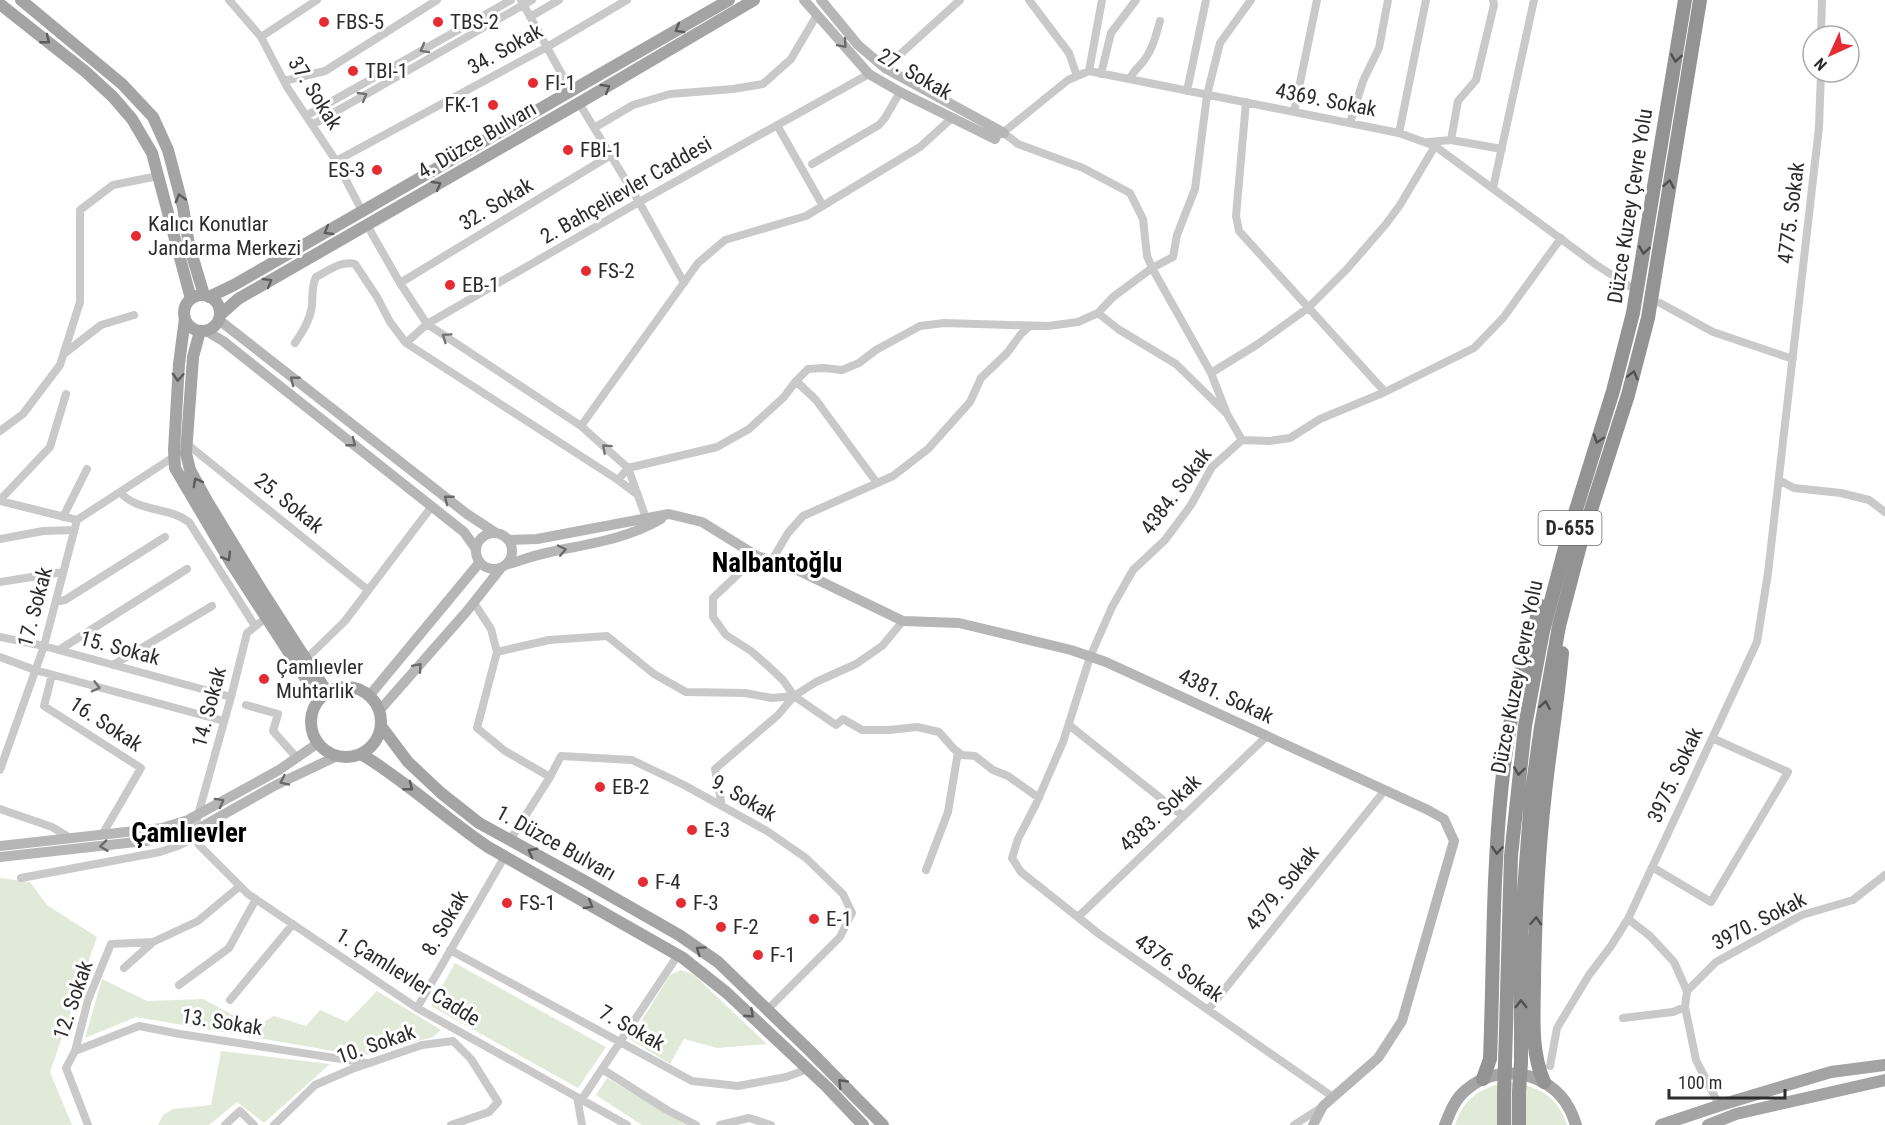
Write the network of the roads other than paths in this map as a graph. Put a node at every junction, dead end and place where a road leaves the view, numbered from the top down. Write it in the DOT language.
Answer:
graph roads {
  1 [pos="21,0"];
  2 [pos="229,0"];
  3 [pos="317,0"];
  4 [pos="437,0"];
  5 [pos="512,0"];
  6 [pos="532,0"];
  7 [pos="559,0"];
  8 [pos="627,0"];
  9 [pos="729,0"];
  10 [pos="754,0"];
  11 [pos="804,0"];
  12 [pos="821,0"];
  13 [pos="960,0"];
  14 [pos="1029,0"];
  15 [pos="1102,0"];
  16 [pos="1136,0"];
  17 [pos="1206,0"];
  18 [pos="1251,0"];
  19 [pos="1317,0"];
  20 [pos="1388,0"];
  21 [pos="1425,0"];
  22 [pos="1493,0"];
  23 [pos="1534,0"];
  24 [pos="1685,0"];
  25 [pos="1700,0"];
  26 [pos="1822,0"];
  27 [pos="522,2"];
  28 [pos="0,4"];
  29 [pos="817,15"];
  30 [pos="530,17"];
  31 [pos="1160,21"];
  32 [pos="1821,24"];
  33 [pos="261,37"];
  34 [pos="547,47"];
  35 [pos="885,68"];
  36 [pos="1089,71"];
  37 [pos="868,74"];
  38 [pos="1101,74"];
  39 [pos="1077,76"];
  40 [pos="1130,80"];
  41 [pos="284,81"];
  42 [pos="1821,84"];
  43 [pos="571,91"];
  44 [pos="1187,91"];
  45 [pos="900,92"];
  46 [pos="1207,95"];
  47 [pos="1246,102"];
  48 [pos="579,103"];
  49 [pos="1294,112"];
  50 [pos="306,116"];
  51 [pos="952,117"];
  52 [pos="1350,123"];
  53 [pos="312,125"];
  54 [pos="777,125"];
  55 [pos="594,128"];
  56 [pos="1399,133"];
  57 [pos="1000,136"];
  58 [pos="1451,140"];
  59 [pos="1426,143"];
  60 [pos="1435,146"];
  61 [pos="1502,149"];
  62 [pos="611,155"];
  63 [pos="336,161"];
  64 [pos="812,164"];
  65 [pos="158,176"];
  66 [pos="1493,188"];
  67 [pos="639,202"];
  68 [pos="823,206"];
  69 [pos="362,211"];
  70 [pos="367,225"];
  71 [pos="1560,238"];
  72 [pos="1152,268"];
  73 [pos="400,283"];
  74 [pos="684,283"];
  75 [pos="1629,286"];
  76 [pos="207,296"];
  77 [pos="191,299"];
  78 [pos="1660,303"];
  79 [pos="1308,308"];
  80 [pos="1098,313"];
  81 [pos="134,315"];
  82 [pos="219,317"];
  83 [pos="185,318"];
  84 [pos="427,324"];
  85 [pos="1030,326"];
  86 [pos="203,331"];
  87 [pos="295,343"];
  88 [pos="406,344"];
  89 [pos="64,354"];
  90 [pos="1793,359"];
  91 [pos="1211,373"];
  92 [pos="796,381"];
  93 [pos="1386,392"];
  94 [pos="66,394"];
  95 [pos="1227,414"];
  96 [pos="581,426"];
  97 [pos="0,431"];
  98 [pos="1242,440"];
  99 [pos="187,444"];
  100 [pos="175,456"];
  101 [pos="628,468"];
  102 [pos="87,469"];
  103 [pos="618,480"];
  104 [pos="1779,480"];
  105 [pos="877,483"];
  106 [pos="120,492"];
  107 [pos="638,495"];
  108 [pos="0,500"];
  109 [pos="432,506"];
  110 [pos="1885,512"];
  111 [pos="63,517"];
  112 [pos="77,520"];
  113 [pos="645,524"];
  114 [pos="1570,529"];
  115 [pos="74,530"];
  116 [pos="496,533"];
  117 [pos="165,537"];
  118 [pos="1582,537"];
  119 [pos="0,539"];
  120 [pos="508,540"];
  121 [pos="476,549"];
  122 [pos="757,556"];
  123 [pos="772,560"];
  124 [pos="480,562"];
  125 [pos="503,566"];
  126 [pos="188,569"];
  127 [pos="63,572"];
  128 [pos="0,582"];
  129 [pos="368,590"];
  130 [pos="56,600"];
  131 [pos="474,603"];
  132 [pos="212,606"];
  133 [pos="267,617"];
  134 [pos="903,621"];
  135 [pos="255,626"];
  136 [pos="0,637"];
  137 [pos="44,646"];
  138 [pos="59,650"];
  139 [pos="497,652"];
  140 [pos="0,657"];
  141 [pos="1090,657"];
  142 [pos="306,659"];
  143 [pos="113,665"];
  144 [pos="35,670"];
  145 [pos="52,675"];
  146 [pos="323,696"];
  147 [pos="369,696"];
  148 [pos="794,696"];
  149 [pos="231,697"];
  150 [pos="246,705"];
  151 [pos="379,711"];
  152 [pos="224,721"];
  153 [pos="1069,725"];
  154 [pos="381,726"];
  155 [pos="1267,736"];
  156 [pos="1712,738"];
  157 [pos="318,743"];
  158 [pos="958,752"];
  159 [pos="361,754"];
  160 [pos="337,756"];
  161 [pos="297,758"];
  162 [pos="0,770"];
  163 [pos="550,777"];
  164 [pos="1385,790"];
  165 [pos="1039,798"];
  166 [pos="722,806"];
  167 [pos="0,809"];
  168 [pos="198,815"];
  169 [pos="1183,816"];
  170 [pos="102,835"];
  171 [pos="195,835"];
  172 [pos="71,838"];
  173 [pos="510,840"];
  174 [pos="0,846"];
  175 [pos="505,856"];
  176 [pos="0,857"];
  177 [pos="1012,858"];
  178 [pos="1652,867"];
  179 [pos="926,870"];
  180 [pos="1885,876"];
  181 [pos="21,878"];
  182 [pos="240,886"];
  183 [pos="256,899"];
  184 [pos="1078,917"];
  185 [pos="1628,919"];
  186 [pos="293,924"];
  187 [pos="153,942"];
  188 [pos="450,950"];
  189 [pos="678,955"];
  190 [pos="124,968"];
  191 [pos="179,985"];
  192 [pos="1687,991"];
  193 [pos="231,1000"];
  194 [pos="1685,1007"];
  195 [pos="417,1008"];
  196 [pos="767,1010"];
  197 [pos="1208,1010"];
  198 [pos="1623,1018"];
  199 [pos="460,1032"];
  200 [pos="453,1041"];
  201 [pos="621,1041"];
  202 [pos="75,1051"];
  203 [pos="369,1063"];
  204 [pos="1885,1065"];
  205 [pos="1550,1066"];
  206 [pos="602,1069"];
  207 [pos="808,1069"];
  208 [pos="1483,1078"];
  209 [pos="1885,1080"];
  210 [pos="1544,1082"];
  211 [pos="1333,1097"];
  212 [pos="580,1098"];
  213 [pos="1719,1105"];
  214 [pos="1323,1106"];
  215 [pos="1453,1106"];
  216 [pos="1570,1108"];
  217 [pos="1316,1122"];
  218 [pos="1718,1123"];
  219 [pos="88,1125"];
  220 [pos="225,1125"];
  221 [pos="254,1125"];
  222 [pos="274,1125"];
  223 [pos="451,1125"];
  224 [pos="582,1125"];
  225 [pos="627,1125"];
  226 [pos="696,1125"];
  227 [pos="720,1125"];
  228 [pos="771,1125"];
  229 [pos="863,1125"];
  230 [pos="883,1125"];
  231 [pos="1294,1125"];
  232 [pos="1437,1125"];
  233 [pos="1446,1125"];
  234 [pos="1504,1125"];
  235 [pos="1519,1125"];
  236 [pos="1576,1125"];
  237 [pos="1583,1125"];
  238 [pos="1661,1125"];
  76 -- 1 [label="main road, one-way"];
  2 -- 33 [label="street, 37. Sokak"];
  3 -- 33 [label="street"];
  4 -- 41 [label="street"];
  5 -- 50 [label="street, one-way"];
  6 -- 27 [label="street"];
  7 -- 30 [label="street"];
  8 -- 34 [label="street, 34. Sokak"];
  9 -- 43 [label="main road, 4. Düzce Bulvarı, one-way"];
  48 -- 10 [label="main road, 4. Düzce Bulvarı, one-way"];
  11 -- 29 [label="main road, 27. Sokak"];
  12 -- 35 [label="main road"];
  13 -- 35 [label="street"];
  14 -- 39 [label="street"];
  15 -- 36 [label="street"];
  16 -- 38 [label="street"];
  17 -- 44 [label="street"];
  18 -- 46 [label="street"];
  19 -- 49 [label="street"];
  20 -- 52 [label="street"];
  21 -- 56 [label="street"];
  22 -- 58 [label="street"];
  23 -- 61 [label="street"];
  24 -- 114 [label="highway, Düzce Kuzey Çevre Yolu / D-655, one-way"];
  118 -- 25 [label="highway, Düzce Kuzey Çevre Yolu / D-655, one-way"];
  26 -- 32 [label="street"];
  27 -- 30 [label="street"];
  53 -- 27 [label="street, one-way"];
  28 -- 65 [label="main road, one-way"];
  29 -- 37 [label="main road, 27. Sokak, one-way"];
  29 -- 55 [label="street"];
  30 -- 34 [label="street"];
  31 -- 40 [label="street"];
  33 -- 41 [label="street, 37. Sokak"];
  34 -- 43 [label="street"];
  34 -- 63 [label="street, 34. Sokak"];
  35 -- 57 [label="main road"];
  36 -- 38 [label="street, 4369. Sokak"];
  36 -- 39 [label="street"];
  37 -- 45 [label="main road, 27. Sokak"];
  37 -- 54 [label="street, 2. Bahçelievler Caddesi"];
  38 -- 40 [label="street, 4369. Sokak"];
  39 -- 57 [label="street"];
  40 -- 44 [label="street, 4369. Sokak"];
  41 -- 50 [label="street, 37. Sokak"];
  42 -- 90 [label="street, 4775. Sokak"];
  43 -- 69 [label="main road, 4. Düzce Bulvarı"];
  44 -- 46 [label="street, 4369. Sokak"];
  45 -- 51 [label="main road, 27. Sokak"];
  45 -- 64 [label="street"];
  46 -- 47 [label="street, 4369. Sokak"];
  46 -- 72 [label="street"];
  47 -- 49 [label="street, 4369. Sokak"];
  47 -- 79 [label="street"];
  48 -- 55 [label="street"];
  70 -- 48 [label="main road, 4. Düzce Bulvarı, one-way"];
  49 -- 52 [label="street, 4369. Sokak"];
  50 -- 53 [label="street, 37. Sokak"];
  51 -- 57 [label="main road, 27. Sokak"];
  51 -- 68 [label="street"];
  52 -- 56 [label="street, 4369. Sokak"];
  53 -- 63 [label="street, 37. Sokak"];
  54 -- 67 [label="street, 2. Bahçelievler Caddesi"];
  54 -- 68 [label="street"];
  55 -- 62 [label="street"];
  56 -- 59 [label="street, 4369. Sokak"];
  57 -- 72 [label="street"];
  58 -- 59 [label="street"];
  58 -- 61 [label="street"];
  59 -- 60 [label="street, 4369. Sokak"];
  60 -- 66 [label="street, 4369. Sokak"];
  60 -- 79 [label="street"];
  61 -- 66 [label="street"];
  62 -- 67 [label="street"];
  62 -- 73 [label="street, 32. Sokak"];
  63 -- 69 [label="street, 37. Sokak"];
  65 -- 77 [label="main road"];
  65 -- 89 [label="street"];
  66 -- 71 [label="street, 4369. Sokak"];
  67 -- 74 [label="street"];
  67 -- 84 [label="street, 2. Bahçelievler Caddesi"];
  68 -- 74 [label="street"];
  69 -- 76 [label="main road, 4. Düzce Bulvarı, one-way"];
  70 -- 73 [label="street"];
  82 -- 70 [label="main road, 4. Düzce Bulvarı, one-way"];
  71 -- 75 [label="street, 4369. Sokak"];
  71 -- 93 [label="street, 4384. Sokak"];
  72 -- 80 [label="street"];
  72 -- 91 [label="street"];
  73 -- 84 [label="street"];
  74 -- 96 [label="street"];
  76 -- 77 [label="main road"];
  76 -- 82 [label="main road"];
  77 -- 83 [label="main road"];
  78 -- 90 [label="street"];
  79 -- 91 [label="street"];
  79 -- 93 [label="street"];
  80 -- 85 [label="street"];
  80 -- 95 [label="street"];
  81 -- 89 [label="street"];
  82 -- 86 [label="main road"];
  116 -- 82 [label="main road, one-way"];
  83 -- 86 [label="main road"];
  83 -- 100 [label="main road, one-way"];
  84 -- 88 [label="street, 2. Bahçelievler Caddesi"];
  96 -- 84 [label="street, one-way"];
  85 -- 92 [label="street"];
  85 -- 105 [label="street"];
  86 -- 99 [label="main road"];
  86 -- 109 [label="main road, one-way"];
  87 -- 88 [label="street"];
  88 -- 103 [label="street"];
  89 -- 97 [label="street"];
  90 -- 104 [label="street, 3975. Sokak"];
  91 -- 95 [label="street"];
  92 -- 101 [label="street"];
  92 -- 105 [label="street"];
  93 -- 98 [label="street, 4384. Sokak"];
  94 -- 108 [label="street"];
  95 -- 98 [label="street"];
  101 -- 96 [label="street, one-way"];
  98 -- 141 [label="street, 4384. Sokak"];
  99 -- 129 [label="street, 25. Sokak"];
  142 -- 99 [label="main road, one-way"];
  100 -- 106 [label="street"];
  100 -- 133 [label="main road, one-way"];
  101 -- 103 [label="street"];
  101 -- 107 [label="street"];
  102 -- 111 [label="street"];
  103 -- 107 [label="street"];
  104 -- 110 [label="street"];
  104 -- 156 [label="street, 3975. Sokak"];
  105 -- 123 [label="street"];
  106 -- 112 [label="street"];
  106 -- 135 [label="street"];
  107 -- 113 [label="street"];
  108 -- 111 [label="street"];
  109 -- 121 [label="main road"];
  109 -- 129 [label="street"];
  111 -- 112 [label="street"];
  112 -- 115 [label="street, 17. Sokak"];
  113 -- 120 [label="main road"];
  113 -- 122 [label="main road, 4381. Sokak"];
  125 -- 113 [label="main road, one-way"];
  114 -- 208 [label="highway, one-way"];
  114 -- 234 [label="highway, Düzce Kuzey Çevre Yolu / D-655, one-way, bridge"];
  115 -- 119 [label="street"];
  115 -- 127 [label="street, 17. Sokak"];
  116 -- 120 [label="main road"];
  116 -- 121 [label="main road"];
  117 -- 130 [label="street"];
  210 -- 118 [label="highway, one-way"];
  235 -- 118 [label="highway, Düzce Kuzey Çevre Yolu / D-655, one-way, bridge"];
  120 -- 125 [label="main road"];
  121 -- 124 [label="main road"];
  122 -- 123 [label="main road, 4381. Sokak"];
  122 -- 148 [label="street"];
  123 -- 134 [label="main road, 4381. Sokak"];
  124 -- 125 [label="main road"];
  124 -- 147 [label="main road"];
  125 -- 131 [label="main road"];
  126 -- 138 [label="street"];
  127 -- 128 [label="street"];
  127 -- 130 [label="street, 17. Sokak"];
  129 -- 142 [label="street"];
  130 -- 137 [label="street, 17. Sokak"];
  131 -- 139 [label="street"];
  151 -- 131 [label="main road, one-way"];
  132 -- 143 [label="street"];
  133 -- 135 [label="street, 14. Sokak"];
  133 -- 146 [label="main road"];
  134 -- 141 [label="main road, 4381. Sokak"];
  134 -- 148 [label="street"];
  135 -- 149 [label="street, 14. Sokak"];
  136 -- 137 [label="street, 15. Sokak"];
  137 -- 138 [label="street, 15. Sokak"];
  137 -- 144 [label="street, 17. Sokak"];
  138 -- 143 [label="street, 15. Sokak"];
  139 -- 148 [label="street"];
  139 -- 163 [label="street"];
  140 -- 144 [label="street, 15. Sokak"];
  141 -- 153 [label="street, 4384. Sokak"];
  141 -- 155 [label="main road, 4381. Sokak"];
  142 -- 146 [label="main road"];
  143 -- 149 [label="street, 15. Sokak"];
  144 -- 145 [label="street, 15. Sokak"];
  144 -- 162 [label="street, 17. Sokak"];
  145 -- 152 [label="street, 15. Sokak, one-way"];
  145 -- 170 [label="street, 16. Sokak"];
  146 -- 147 [label="main road"];
  146 -- 157 [label="main road"];
  147 -- 151 [label="main road"];
  148 -- 158 [label="street"];
  148 -- 166 [label="street"];
  149 -- 152 [label="street, 14. Sokak"];
  150 -- 161 [label="street"];
  151 -- 154 [label="main road"];
  152 -- 168 [label="street, 14. Sokak"];
  153 -- 165 [label="street, 4384. Sokak"];
  153 -- 169 [label="street"];
  154 -- 159 [label="main road"];
  154 -- 173 [label="main road, 1. Düzce Bulvarı"];
  155 -- 164 [label="main road, 4381. Sokak"];
  155 -- 169 [label="street, 4383. Sokak"];
  156 -- 178 [label="street, 3975. Sokak"];
  156 -- 178 [label="street"];
  157 -- 160 [label="main road"];
  157 -- 161 [label="main road"];
  158 -- 165 [label="street"];
  158 -- 179 [label="street"];
  159 -- 160 [label="main road"];
  159 -- 175 [label="main road, 1. Düzce Bulvarı, one-way"];
  160 -- 171 [label="main road, one-way"];
  168 -- 161 [label="main road, one-way"];
  163 -- 166 [label="street, 9. Sokak"];
  163 -- 173 [label="street, 9. Sokak"];
  164 -- 197 [label="street, 4379. Sokak"];
  164 -- 211 [label="main road, 4381. Sokak"];
  165 -- 177 [label="street, 4384. Sokak"];
  166 -- 196 [label="street, 9. Sokak"];
  167 -- 172 [label="street"];
  168 -- 170 [label="main road"];
  168 -- 171 [label="street, 14. Sokak"];
  169 -- 184 [label="street, 4383. Sokak"];
  170 -- 172 [label="main road"];
  171 -- 176 [label="main road, one-way"];
  171 -- 181 [label="street"];
  171 -- 182 [label="street, 1. Çamlıevler Cadde"];
  172 -- 174 [label="main road"];
  196 -- 173 [label="main road, 1. Düzce Bulvarı, one-way"];
  175 -- 188 [label="street, 8. Sokak"];
  175 -- 189 [label="main road, 1. Düzce Bulvarı, one-way"];
  177 -- 184 [label="street, 4376. Sokak"];
  178 -- 185 [label="street, 3975. Sokak"];
  180 -- 192 [label="street, 3970. Sokak"];
  182 -- 183 [label="street, 1. Çamlıevler Cadde"];
  182 -- 187 [label="street, 12. Sokak"];
  183 -- 186 [label="street, 1. Çamlıevler Cadde"];
  183 -- 191 [label="street"];
  184 -- 197 [label="street, 4376. Sokak"];
  185 -- 192 [label="street"];
  185 -- 205 [label="street, 3975. Sokak"];
  186 -- 193 [label="street"];
  186 -- 195 [label="street, 1. Çamlıevler Cadde"];
  187 -- 190 [label="street"];
  187 -- 202 [label="street, 12. Sokak"];
  188 -- 195 [label="street, 8. Sokak"];
  188 -- 201 [label="street, 7. Sokak"];
  189 -- 201 [label="street"];
  189 -- 207 [label="main road, 1. Düzce Bulvarı, one-way"];
  192 -- 194 [label="street"];
  194 -- 198 [label="street"];
  194 -- 213 [label="street"];
  195 -- 199 [label="street, 1. Çamlıevler Cadde"];
  230 -- 196 [label="main road, 1. Düzce Bulvarı, one-way"];
  197 -- 211 [label="street, 4376. Sokak"];
  199 -- 200 [label="street"];
  199 -- 212 [label="street, 1. Çamlıevler Cadde"];
  200 -- 203 [label="street, 10. Sokak"];
  200 -- 223 [label="street"];
  201 -- 206 [label="street"];
  201 -- 207 [label="street, 7. Sokak"];
  202 -- 203 [label="street, 13. Sokak"];
  202 -- 219 [label="street, 12. Sokak"];
  203 -- 222 [label="street, 10. Sokak"];
  204 -- 213 [label="main road"];
  206 -- 212 [label="street"];
  206 -- 226 [label="street"];
  207 -- 229 [label="main road, 1. Düzce Bulvarı"];
  208 -- 210 [label="main road"];
  208 -- 215 [label="main road"];
  209 -- 218 [label="main road"];
  210 -- 216 [label="main road"];
  211 -- 214 [label="main road, 4381. Sokak"];
  212 -- 224 [label="street"];
  212 -- 225 [label="street, 1. Çamlıevler Cadde"];
  213 -- 238 [label="main road"];
  214 -- 217 [label="main road, 4381. Sokak"];
  214 -- 231 [label="street"];
  215 -- 232 [label="main road"];
  215 -- 233 [label="main road"];
  216 -- 236 [label="main road"];
  216 -- 237 [label="main road"];
  220 -- 221 [label="street"];
  227 -- 228 [label="street"];
}
